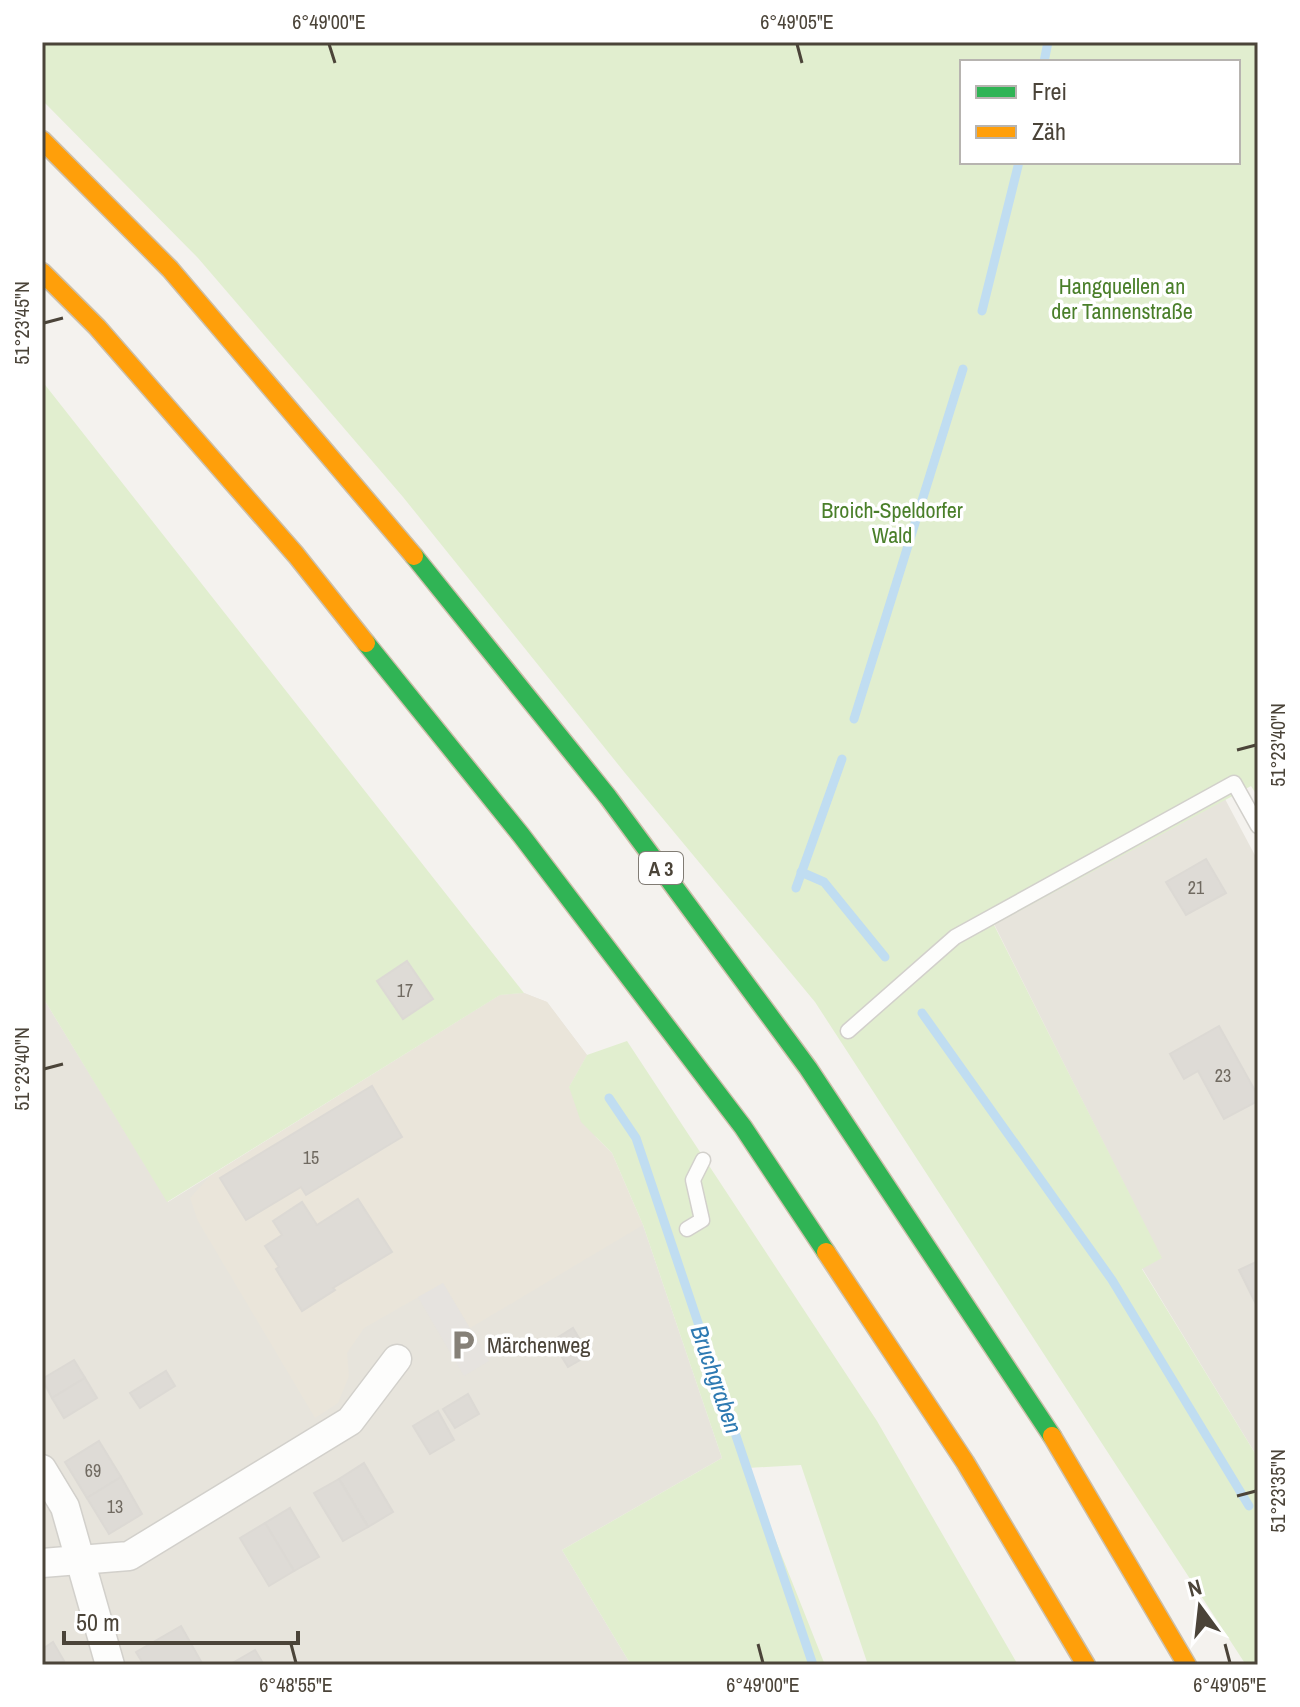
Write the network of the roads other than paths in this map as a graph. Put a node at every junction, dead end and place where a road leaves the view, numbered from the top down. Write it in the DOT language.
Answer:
graph roads {
  1 [pos="42,140"];
  2 [pos="42,272"];
  3 [pos="1258,826"];
  4 [pos="848,1031"];
  5 [pos="703,1160"];
  6 [pos="687,1229"];
  7 [pos="397,1359"];
  8 [pos="42,1469"];
  9 [pos="81,1561"];
  10 [pos="42,1563"];
  11 [pos="110,1665"];
  12 [pos="1086,1665"];
  13 [pos="1187,1665"];
  1 -- 13 [label="highway, A 3"];
  2 -- 12 [label="highway"];
  3 -- 4 [label="lane"];
  5 -- 6 [label="lane"];
  7 -- 9 [label="street"];
  8 -- 9 [label="street"];
  9 -- 10 [label="street"];
  9 -- 11 [label="street"];
}
